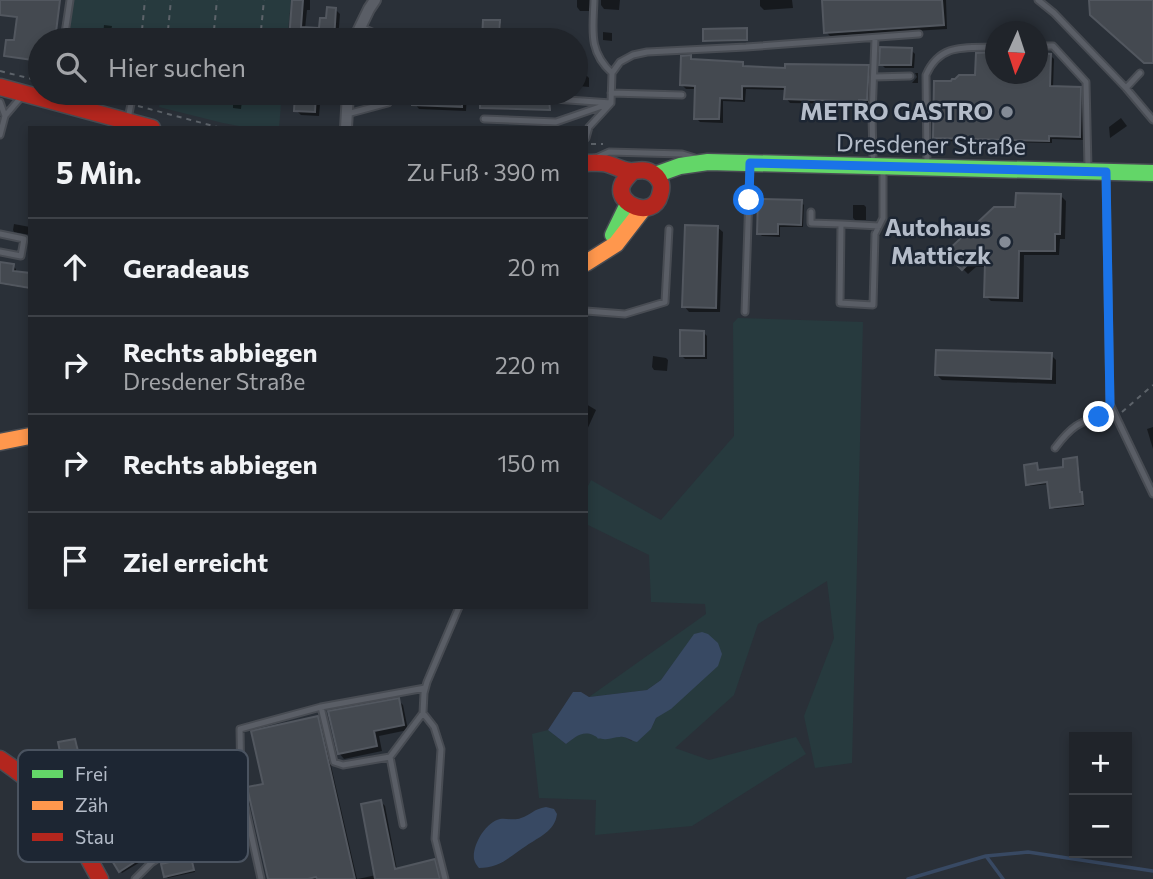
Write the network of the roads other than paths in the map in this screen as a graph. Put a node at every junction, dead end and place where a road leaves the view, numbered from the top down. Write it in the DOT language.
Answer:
graph roads {
  1 [pos="70,0"];
  2 [pos="375,0"];
  3 [pos="594,0"];
  4 [pos="1038,0"];
  5 [pos="359,27"];
  6 [pos="66,28"];
  7 [pos="919,34"];
  8 [pos="875,38"];
  9 [pos="1048,46"];
  10 [pos="985,47"];
  11 [pos="612,73"];
  12 [pos="1140,73"];
  13 [pos="874,76"];
  14 [pos="910,76"];
  15 [pos="0,87"];
  16 [pos="1126,88"];
  17 [pos="23,93"];
  18 [pos="611,93"];
  19 [pos="28,94"];
  20 [pos="682,95"];
  21 [pos="588,101"];
  22 [pos="0,102"];
  23 [pos="611,103"];
  24 [pos="79,105"];
  25 [pos="131,105"];
  26 [pos="347,105"];
  27 [pos="380,105"];
  28 [pos="346,114"];
  29 [pos="5,116"];
  30 [pos="484,119"];
  31 [pos="1153,120"];
  32 [pos="127,121"];
  33 [pos="145,126"];
  34 [pos="346,126"];
  35 [pos="588,131"];
  36 [pos="0,135"];
  37 [pos="878,161"];
  38 [pos="588,162"];
  39 [pos="708,162"];
  40 [pos="588,163"];
  41 [pos="750,163"];
  42 [pos="927,168"];
  43 [pos="1088,172"];
  44 [pos="1106,172"];
  45 [pos="1153,173"];
  46 [pos="627,177"];
  47 [pos="658,180"];
  48 [pos="635,207"];
  49 [pos="811,212"];
  50 [pos="841,224"];
  51 [pos="879,226"];
  52 [pos="669,229"];
  53 [pos="0,234"];
  54 [pos="0,252"];
  55 [pos="21,256"];
  56 [pos="28,258"];
  57 [pos="592,259"];
  58 [pos="588,311"];
  59 [pos="746,312"];
  60 [pos="1110,404"];
  61 [pos="28,436"];
  62 [pos="0,442"];
  63 [pos="1055,448"];
  64 [pos="1153,494"];
  65 [pos="458,609"];
  66 [pos="425,688"];
  67 [pos="321,707"];
  68 [pos="423,713"];
  69 [pos="240,750"];
  70 [pos="390,757"];
  71 [pos="0,760"];
  72 [pos="18,771"];
  73 [pos="248,820"];
  74 [pos="403,825"];
  75 [pos="91,862"];
  76 [pos="152,862"];
  77 [pos="100,879"];
  78 [pos="135,879"];
  79 [pos="261,879"];
  80 [pos="445,879"];
  1 -- 6 [label="lane"];
  2 -- 5 [label="street"];
  3 -- 11 [label="lane"];
  4 -- 16 [label="lane"];
  7 -- 8 [label="lane"];
  8 -- 11 [label="lane"];
  8 -- 13 [label="lane"];
  9 -- 43 [label="lane"];
  10 -- 42 [label="lane"];
  11 -- 18 [label="lane"];
  12 -- 16 [label="lane"];
  13 -- 14 [label="lane"];
  13 -- 37 [label="lane"];
  15 -- 17 [label="main road"];
  16 -- 31 [label="lane"];
  17 -- 19 [label="main road"];
  17 -- 29 [label="lane"];
  18 -- 20 [label="lane"];
  18 -- 23 [label="lane"];
  21 -- 23 [label="lane"];
  22 -- 29 [label="lane"];
  23 -- 30 [label="lane"];
  23 -- 35 [label="lane"];
  24 -- 32 [label="main road"];
  25 -- 32 [label="lane"];
  26 -- 28 [label="street"];
  27 -- 28 [label="lane"];
  28 -- 34 [label="street"];
  29 -- 36 [label="lane"];
  32 -- 33 [label="main road"];
  37 -- 41 [label="main road, Dresdener Straße"];
  37 -- 42 [label="main road, Dresdener Straße"];
  37 -- 51 [label="lane"];
  38 -- 39 [label="lane"];
  39 -- 41 [label="main road, Dresdener Straße"];
  39 -- 47 [label="main road, Dresdener Straße"];
  40 -- 46 [label="main road"];
  41 -- 59 [label="lane"];
  42 -- 43 [label="main road, Dresdener Straße"];
  43 -- 44 [label="main road, Dresdener Straße"];
  44 -- 45 [label="main road, Dresdener Straße"];
  44 -- 60 [label="lane"];
  46 -- 47 [label="main road"];
  46 -- 48 [label="main road"];
  47 -- 48 [label="main road, Dresdener Straße"];
  48 -- 57 [label="main road, Dresdener Straße"];
  49 -- 50 [label="lane"];
  50 -- 51 [label="lane"];
  50 -- 51 [label="lane"];
  52 -- 58 [label="lane"];
  53 -- 55 [label="lane"];
  54 -- 55 [label="lane"];
  55 -- 56 [label="lane"];
  60 -- 63 [label="lane"];
  60 -- 64 [label="lane"];
  61 -- 62 [label="main road"];
  65 -- 66 [label="lane"];
  66 -- 67 [label="lane"];
  66 -- 68 [label="lane"];
  67 -- 69 [label="lane"];
  67 -- 70 [label="lane"];
  68 -- 70 [label="lane"];
  68 -- 80 [label="lane"];
  70 -- 74 [label="lane"];
  71 -- 72 [label="main road"];
  73 -- 79 [label="lane"];
  75 -- 77 [label="main road"];
  76 -- 78 [label="lane"];
}
